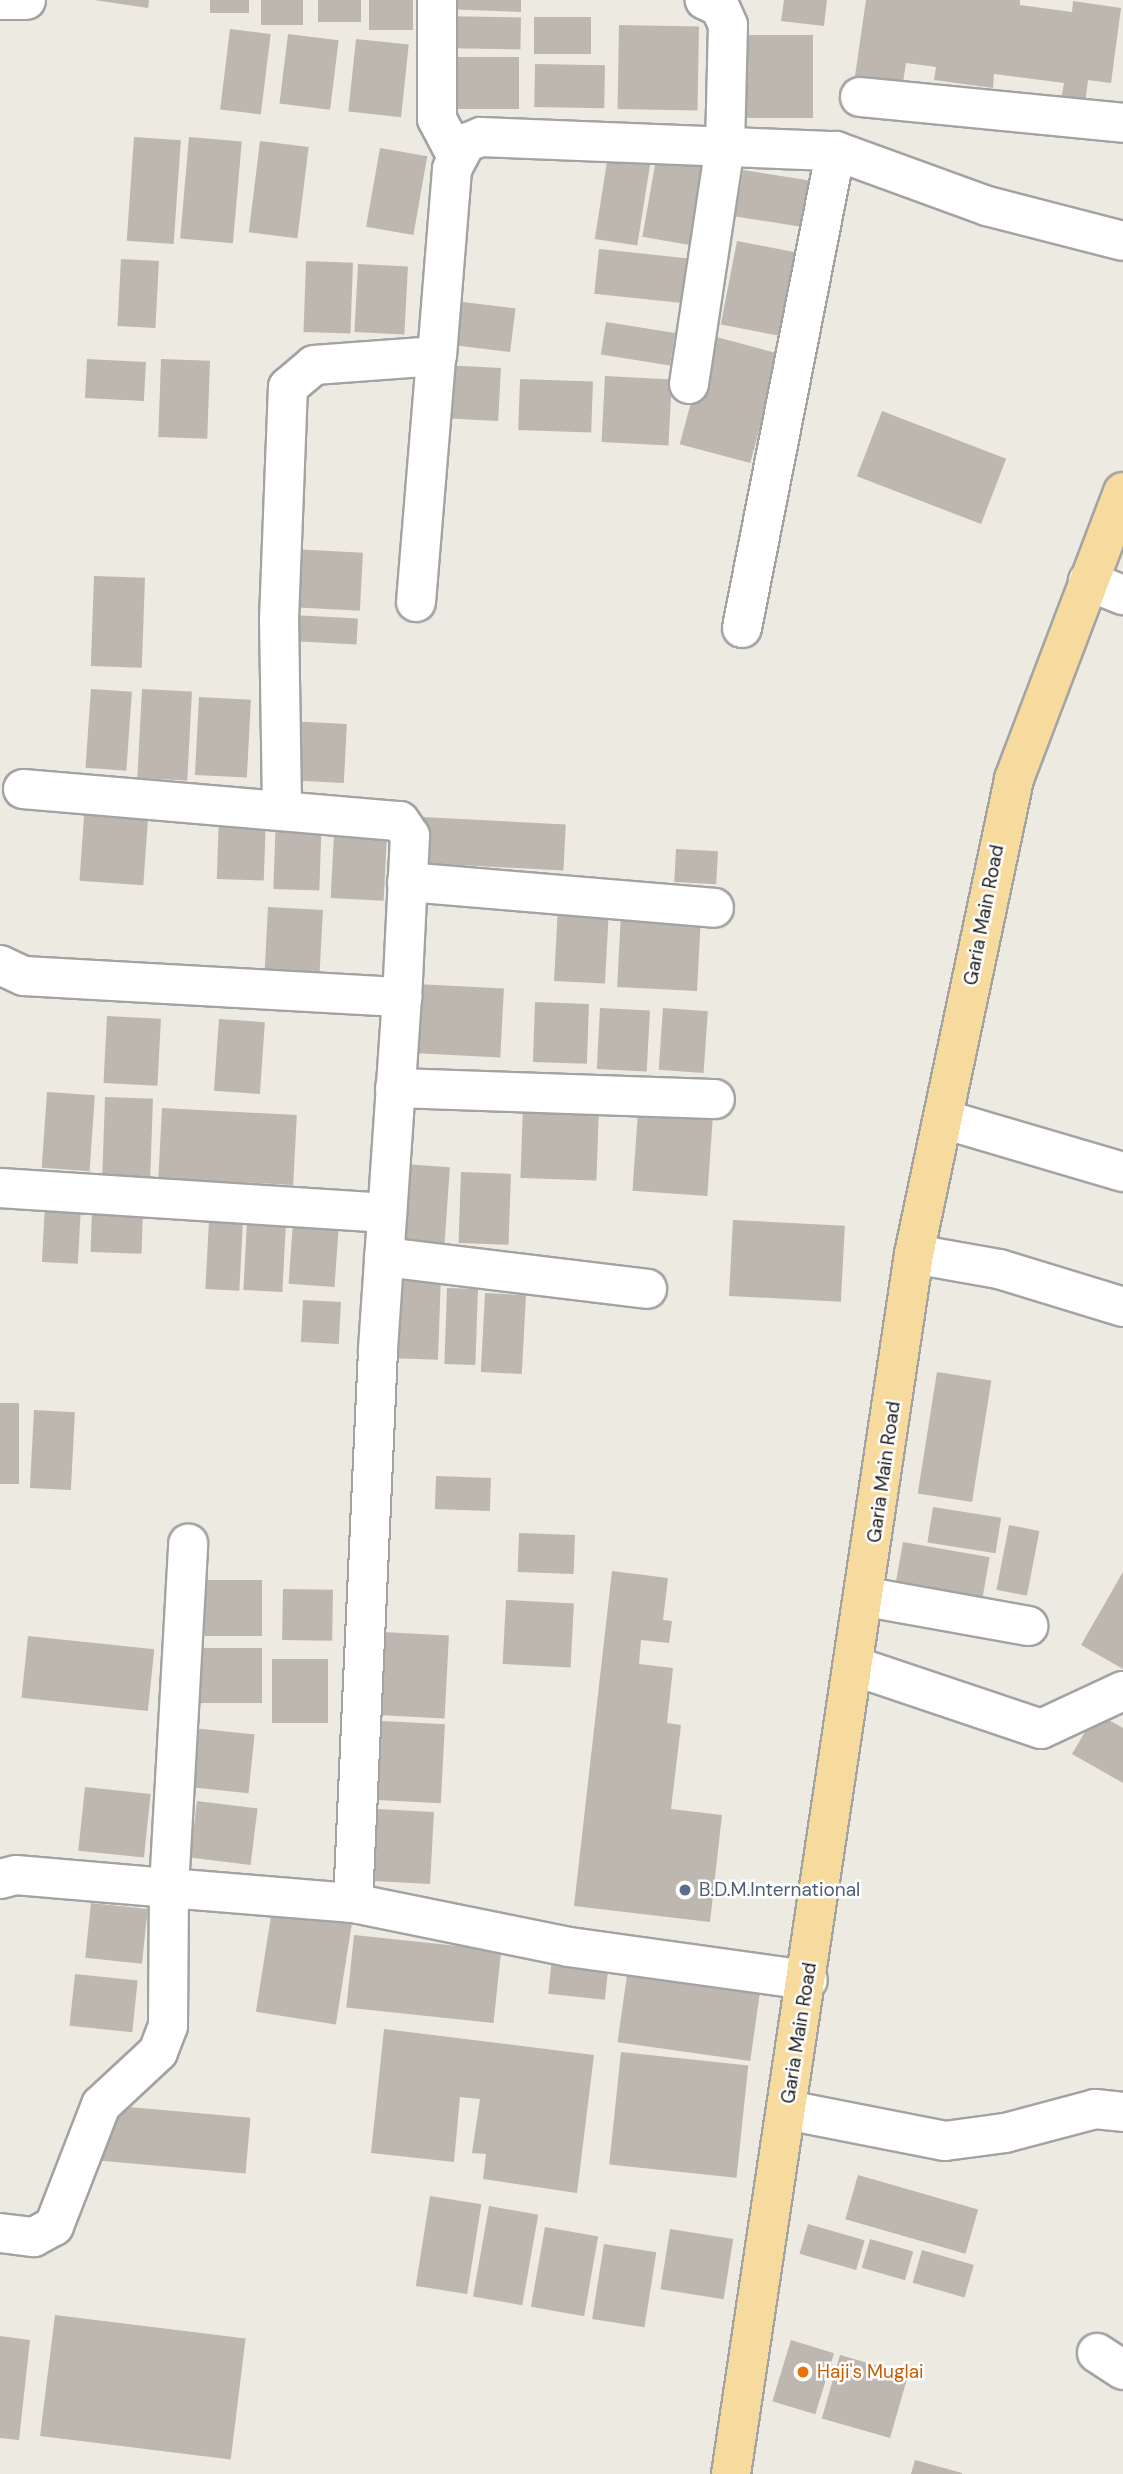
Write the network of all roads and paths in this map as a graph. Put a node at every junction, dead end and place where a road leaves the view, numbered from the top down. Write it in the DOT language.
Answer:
graph roads {
  1 [pos="0,0"];
  2 [pos="26,0"];
  3 [pos="437,0"];
  4 [pos="705,0"];
  5 [pos="860,97"];
  6 [pos="1123,123"];
  7 [pos="725,147"];
  8 [pos="836,151"];
  9 [pos="456,155"];
  10 [pos="1123,241"];
  11 [pos="436,358"];
  12 [pos="689,384"];
  13 [pos="1123,492"];
  14 [pos="1088,581"];
  15 [pos="1123,595"];
  16 [pos="416,602"];
  17 [pos="742,628"];
  18 [pos="23,789"];
  19 [pos="282,807"];
  20 [pos="408,882"];
  21 [pos="714,908"];
  22 [pos="12,971"];
  23 [pos="402,997"];
  24 [pos="395,1088"];
  25 [pos="715,1099"];
  26 [pos="943,1119"];
  27 [pos="1123,1172"];
  28 [pos="0,1188"];
  29 [pos="387,1213"];
  30 [pos="914,1254"];
  31 [pos="384,1258"];
  32 [pos="648,1289"];
  33 [pos="1123,1307"];
  34 [pos="188,1544"];
  35 [pos="867,1597"];
  36 [pos="1028,1626"];
  37 [pos="857,1667"];
  38 [pos="1123,1691"];
  39 [pos="0,1879"];
  40 [pos="169,1888"];
  41 [pos="353,1903"];
  42 [pos="808,1980"];
  43 [pos="787,2110"];
  44 [pos="1123,2112"];
  45 [pos="0,2234"];
  46 [pos="731,2474"];
  1 -- 2 [label="street"];
  3 -- 9 [label="street"];
  4 -- 7 [label="street"];
  5 -- 6 [label="street"];
  7 -- 8 [label="street"];
  7 -- 9 [label="street"];
  7 -- 12 [label="street"];
  8 -- 10 [label="street"];
  8 -- 17 [label="street"];
  9 -- 11 [label="street"];
  11 -- 16 [label="street"];
  11 -- 19 [label="street"];
  13 -- 14 [label="main road, Garia Main Road"];
  14 -- 15 [label="street"];
  14 -- 26 [label="main road, Garia Main Road"];
  18 -- 19 [label="street"];
  19 -- 20 [label="street"];
  20 -- 21 [label="street"];
  20 -- 23 [label="street"];
  22 -- 23 [label="street"];
  23 -- 24 [label="street"];
  24 -- 25 [label="street"];
  24 -- 29 [label="street"];
  26 -- 27 [label="street"];
  26 -- 30 [label="main road, Garia Main Road"];
  28 -- 29 [label="street"];
  29 -- 31 [label="street"];
  30 -- 33 [label="street"];
  30 -- 35 [label="main road, Garia Main Road"];
  31 -- 32 [label="street"];
  31 -- 41 [label="street"];
  34 -- 40 [label="street"];
  35 -- 36 [label="street"];
  35 -- 37 [label="main road, Garia Main Road"];
  37 -- 38 [label="street"];
  37 -- 42 [label="main road, Garia Main Road"];
  39 -- 40 [label="street"];
  40 -- 41 [label="street"];
  40 -- 45 [label="street"];
  41 -- 42 [label="street"];
  42 -- 43 [label="main road, Garia Main Road"];
  43 -- 44 [label="street"];
  43 -- 46 [label="main road, Garia Main Road"];
}
